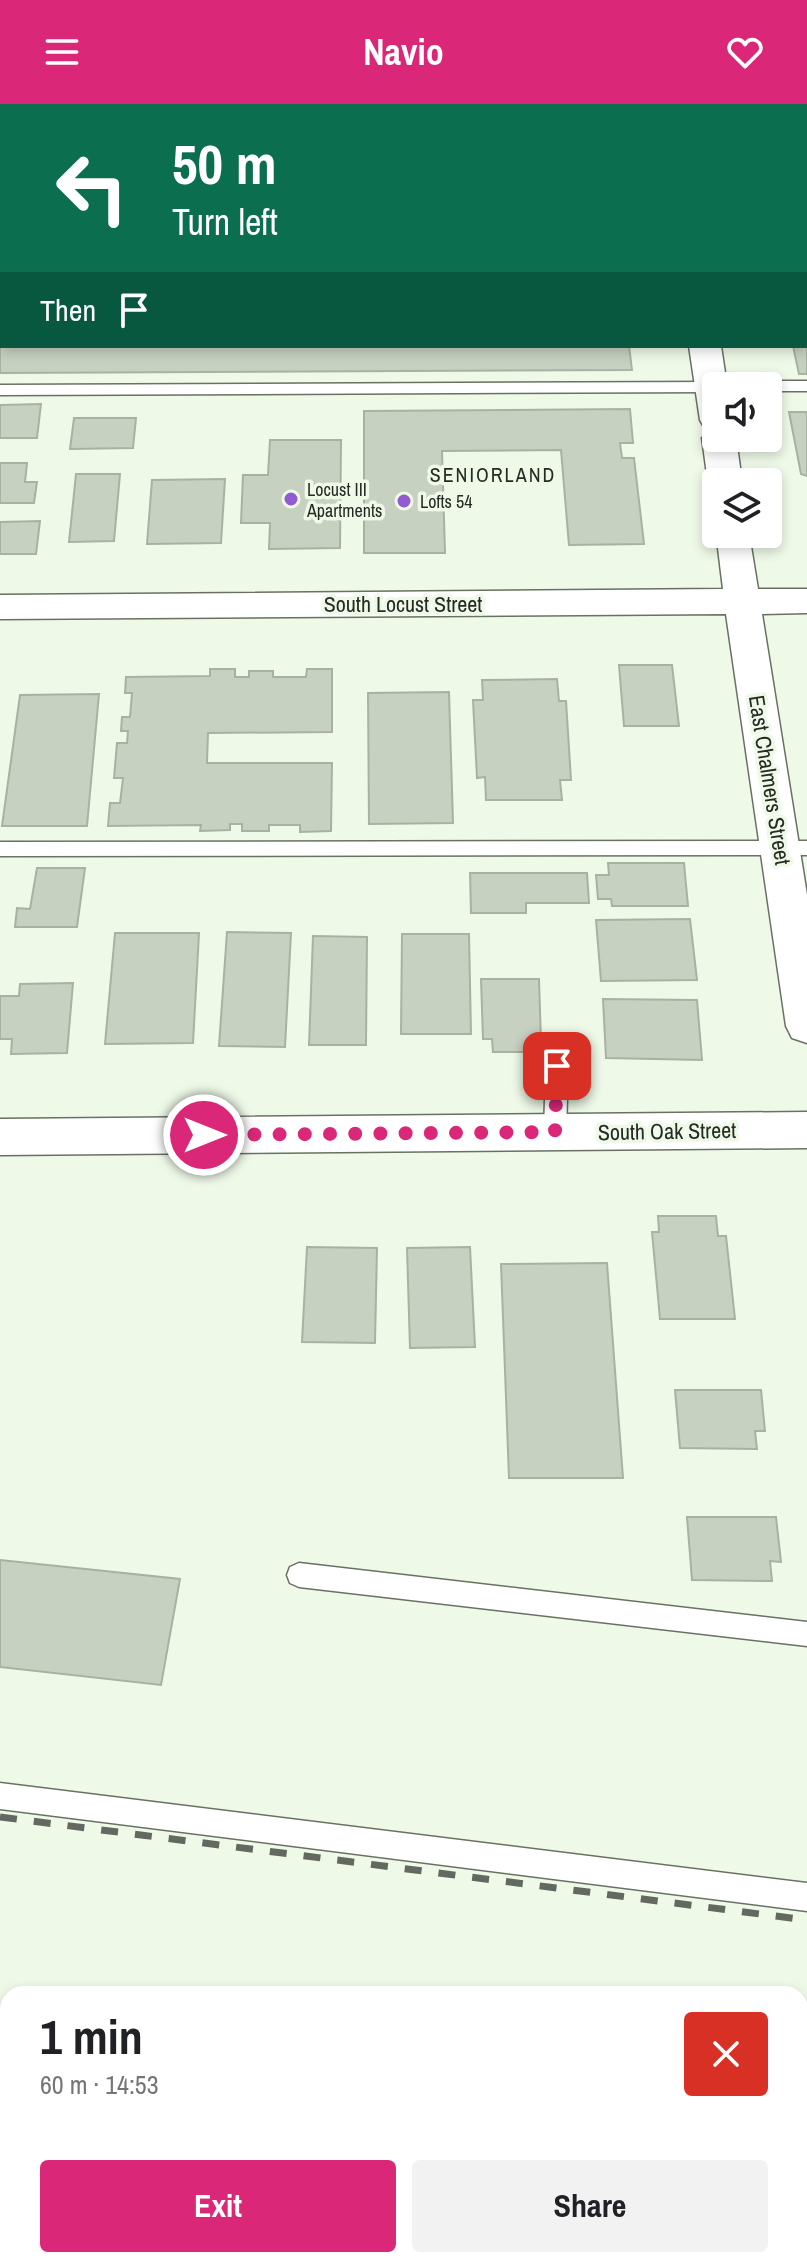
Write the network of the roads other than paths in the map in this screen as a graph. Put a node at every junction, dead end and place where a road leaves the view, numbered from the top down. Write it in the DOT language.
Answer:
graph roads {
  1 [pos="705,348"];
  2 [pos="711,372"];
  3 [pos="782,386"];
  4 [pos="807,386"];
  5 [pos="702,387"];
  6 [pos="0,390"];
  7 [pos="734,548"];
  8 [pos="807,601"];
  9 [pos="742,602"];
  10 [pos="0,607"];
  11 [pos="793,848"];
  12 [pos="0,849"];
  13 [pos="807,1026"];
  14 [pos="557,1066"];
  15 [pos="807,1130"];
  16 [pos="555,1132"];
  17 [pos="0,1137"];
  18 [pos="299,1575"];
  19 [pos="807,1634"];
  20 [pos="0,1796"];
  21 [pos="807,1897"];
  1 -- 2 [label="street"];
  3 -- 4 [label="lane"];
  5 -- 6 [label="lane"];
  7 -- 9 [label="street, East Chalmers Street"];
  8 -- 9 [label="street, South Locust Street"];
  9 -- 10 [label="street, South Locust Street"];
  9 -- 11 [label="street, East Chalmers Street"];
  11 -- 12 [label="lane"];
  11 -- 13 [label="street, East Chalmers Street"];
  14 -- 16 [label="lane"];
  15 -- 16 [label="street, South Oak Street"];
  16 -- 17 [label="street, South Oak Street"];
  18 -- 19 [label="lane"];
  20 -- 21 [label="lane"];
}
